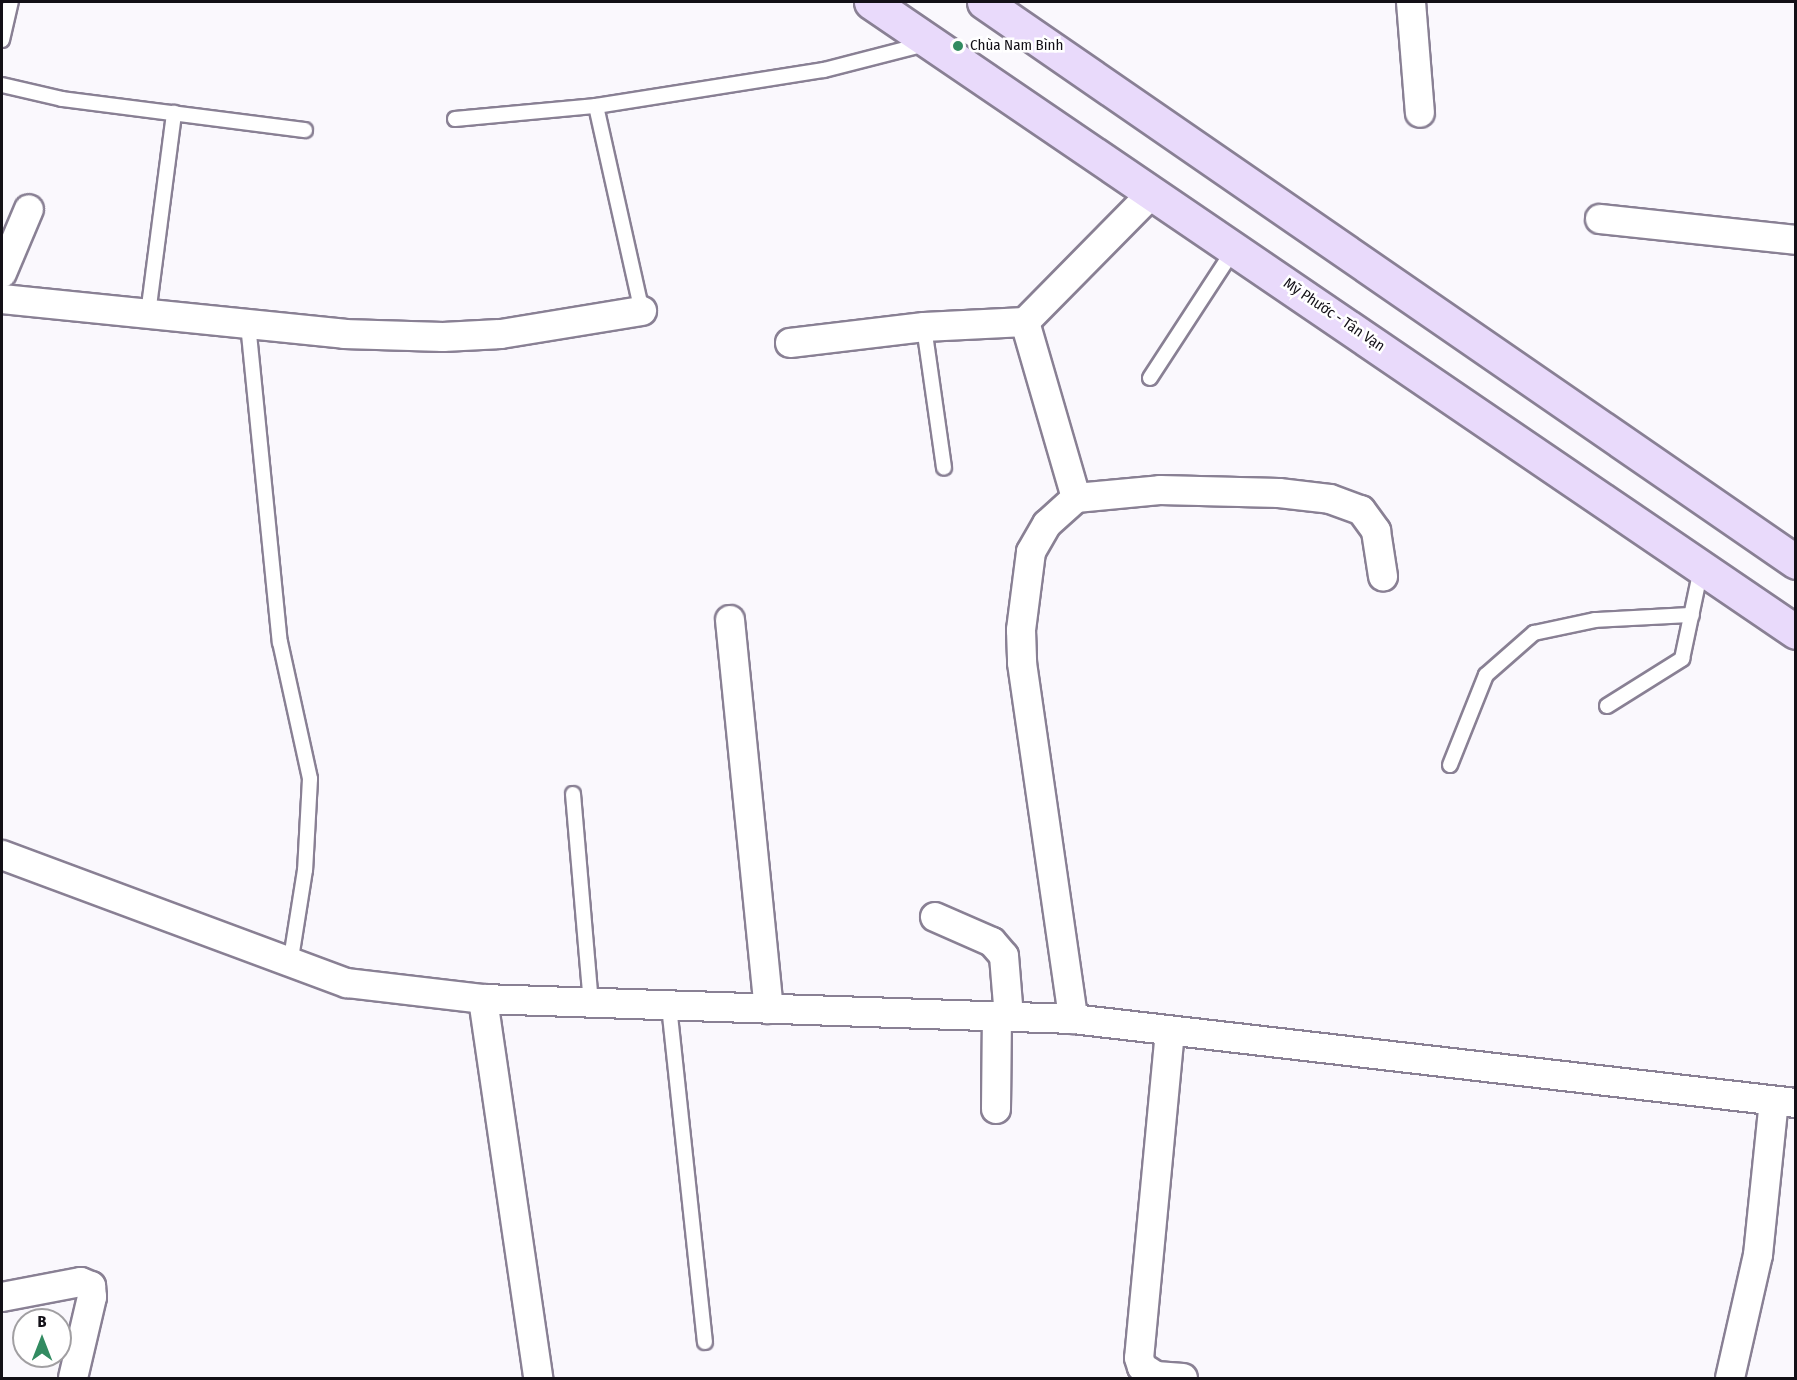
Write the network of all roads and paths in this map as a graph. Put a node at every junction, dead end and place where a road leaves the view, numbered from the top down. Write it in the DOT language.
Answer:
graph roads {
  1 [pos="11,2"];
  2 [pos="871,2"];
  3 [pos="984,2"];
  4 [pos="1411,2"];
  5 [pos="2,40"];
  6 [pos="930,43"];
  7 [pos="2,85"];
  8 [pos="596,106"];
  9 [pos="174,113"];
  10 [pos="1420,113"];
  11 [pos="455,119"];
  12 [pos="305,130"];
  13 [pos="1153,192"];
  14 [pos="29,209"];
  15 [pos="1600,219"];
  16 [pos="1796,240"];
  17 [pos="1236,247"];
  18 [pos="2,273"];
  19 [pos="2,299"];
  20 [pos="642,311"];
  21 [pos="148,314"];
  22 [pos="1025,322"];
  23 [pos="248,324"];
  24 [pos="924,327"];
  25 [pos="790,343"];
  26 [pos="1150,378"];
  27 [pos="944,468"];
  28 [pos="1076,498"];
  29 [pos="1796,562"];
  30 [pos="1702,567"];
  31 [pos="1383,576"];
  32 [pos="1692,615"];
  33 [pos="730,620"];
  34 [pos="1796,632"];
  35 [pos="1607,706"];
  36 [pos="1450,765"];
  37 [pos="573,794"];
  38 [pos="4,861"];
  39 [pos="935,917"];
  40 [pos="290,965"];
  41 [pos="483,999"];
  42 [pos="591,1003"];
  43 [pos="669,1006"];
  44 [pos="769,1009"];
  45 [pos="1003,1017"];
  46 [pos="1072,1019"];
  47 [pos="1170,1031"];
  48 [pos="1785,1102"];
  49 [pos="996,1109"];
  50 [pos="2,1297"];
  51 [pos="705,1342"];
  52 [pos="73,1378"];
  53 [pos="538,1378"];
  54 [pos="1183,1378"];
  55 [pos="1730,1378"];
  1 -- 5 [label="lane"];
  2 -- 6 [label="main road, Mỹ Phước - Tân Vạn"];
  3 -- 29 [label="main road"];
  4 -- 10 [label="street"];
  6 -- 8 [label="lane"];
  6 -- 13 [label="main road, Mỹ Phước - Tân Vạn"];
  7 -- 9 [label="lane"];
  8 -- 11 [label="lane"];
  8 -- 20 [label="lane"];
  9 -- 12 [label="lane"];
  9 -- 21 [label="lane"];
  13 -- 17 [label="main road, Mỹ Phước - Tân Vạn"];
  13 -- 22 [label="street"];
  14 -- 18 [label="street"];
  15 -- 16 [label="street"];
  17 -- 26 [label="lane"];
  17 -- 30 [label="main road, Mỹ Phước - Tân Vạn"];
  19 -- 21 [label="street"];
  20 -- 23 [label="street"];
  21 -- 23 [label="street"];
  22 -- 24 [label="street"];
  22 -- 28 [label="street"];
  23 -- 40 [label="lane"];
  24 -- 25 [label="street"];
  24 -- 27 [label="lane"];
  28 -- 31 [label="street"];
  28 -- 46 [label="street"];
  30 -- 32 [label="lane"];
  30 -- 34 [label="main road, Mỹ Phước - Tân Vạn"];
  32 -- 35 [label="lane"];
  32 -- 36 [label="lane"];
  33 -- 44 [label="street"];
  37 -- 42 [label="lane"];
  38 -- 40 [label="street"];
  39 -- 45 [label="street"];
  40 -- 41 [label="street"];
  41 -- 42 [label="street"];
  41 -- 53 [label="street"];
  42 -- 43 [label="street"];
  43 -- 44 [label="street"];
  43 -- 51 [label="lane"];
  44 -- 45 [label="street"];
  45 -- 46 [label="street"];
  45 -- 49 [label="street"];
  46 -- 47 [label="street"];
  47 -- 48 [label="street"];
  47 -- 54 [label="street"];
  48 -- 55 [label="street"];
  50 -- 52 [label="street"];
}
